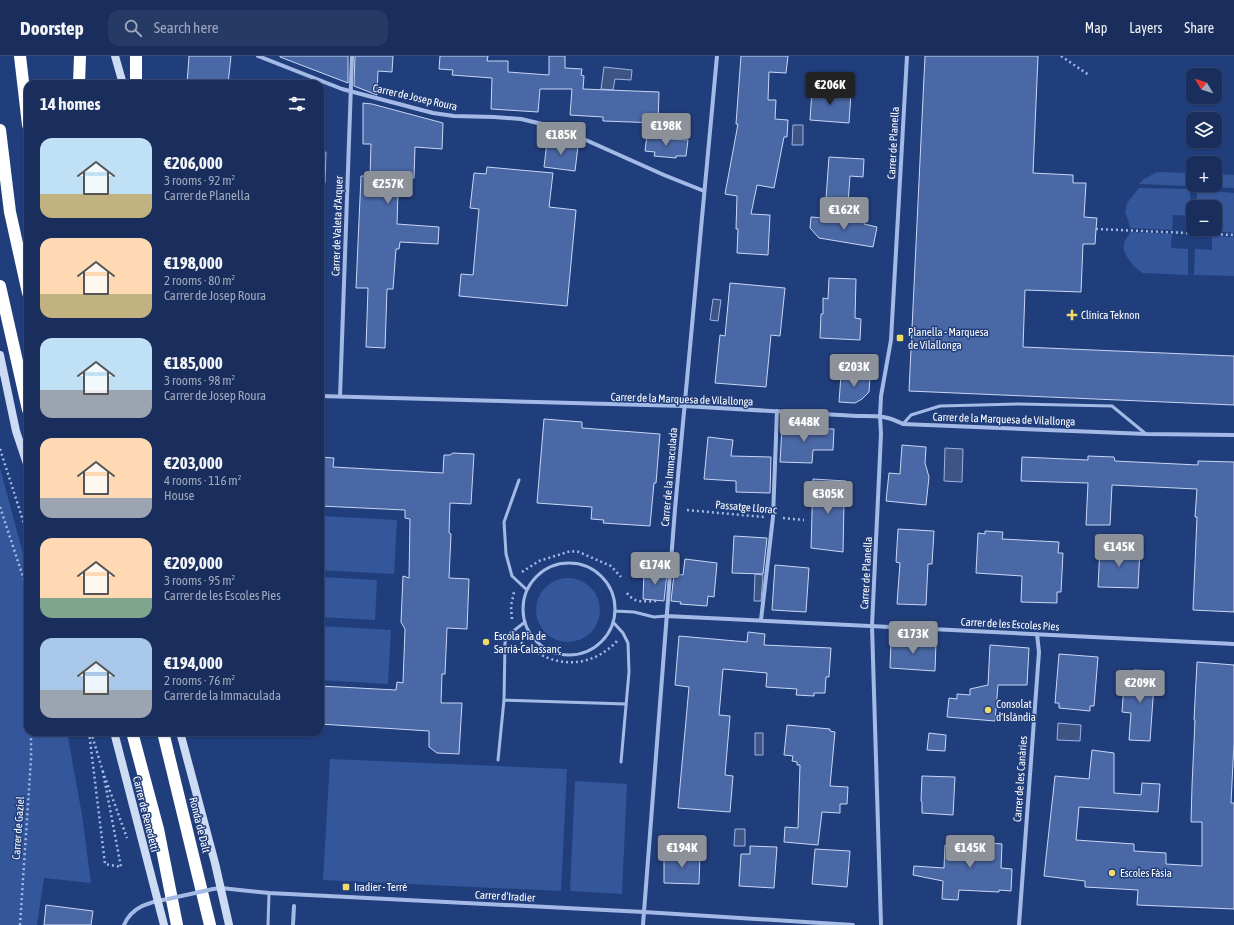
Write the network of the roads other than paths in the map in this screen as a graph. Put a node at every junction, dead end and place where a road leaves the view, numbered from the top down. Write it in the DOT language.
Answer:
graph roads {
  1 [pos="20,56"];
  2 [pos="80,56"];
  3 [pos="115,56"];
  4 [pos="136,56"];
  5 [pos="258,56"];
  6 [pos="352,56"];
  7 [pos="717,56"];
  8 [pos="907,56"];
  9 [pos="79,80"];
  10 [pos="122,80"];
  11 [pos="136,80"];
  12 [pos="319,80"];
  13 [pos="324,82"];
  14 [pos="24,90"];
  15 [pos="350,92"];
  16 [pos="0,130"];
  17 [pos="704,191"];
  18 [pos="24,275"];
  19 [pos="0,286"];
  20 [pos="0,355"];
  21 [pos="24,392"];
  22 [pos="324,396"];
  23 [pos="340,397"];
  24 [pos="684,406"];
  25 [pos="777,412"];
  26 [pos="880,416"];
  27 [pos="903,424"];
  28 [pos="1147,434"];
  29 [pos="1234,435"];
  30 [pos="24,454"];
  31 [pos="519,480"];
  32 [pos="527,590"];
  33 [pos="615,611"];
  34 [pos="666,616"];
  35 [pos="761,620"];
  36 [pos="525,622"];
  37 [pos="613,622"];
  38 [pos="872,626"];
  39 [pos="1037,634"];
  40 [pos="1234,644"];
  41 [pos="504,700"];
  42 [pos="626,704"];
  43 [pos="115,736"];
  44 [pos="133,736"];
  45 [pos="164,736"];
  46 [pos="181,736"];
  47 [pos="498,760"];
  48 [pos="621,762"];
  49 [pos="217,889"];
  50 [pos="269,893"];
  51 [pos="157,901"];
  52 [pos="294,906"];
  53 [pos="644,912"];
  54 [pos="124,925"];
  55 [pos="164,925"];
  56 [pos="177,925"];
  57 [pos="210,925"];
  58 [pos="229,925"];
  59 [pos="268,925"];
  60 [pos="293,925"];
  61 [pos="643,925"];
  62 [pos="853,925"];
  63 [pos="881,925"];
  64 [pos="1019,925"];
  1 -- 14 [label="highway"];
  2 -- 9 [label="highway"];
  3 -- 10 [label="street"];
  4 -- 11 [label="highway"];
  5 -- 12 [label="street, Carrer de Josep Roura"];
  6 -- 15 [label="street, Carrer de Valeta d'Arquer"];
  7 -- 17 [label="street, Carrer de la Immaculada"];
  8 -- 26 [label="street, Carrer de Planella"];
  13 -- 15 [label="street, Carrer de Josep Roura"];
  15 -- 17 [label="street, Carrer de Josep Roura"];
  15 -- 23 [label="street, Carrer de Valeta d'Arquer"];
  16 -- 18 [label="highway"];
  17 -- 24 [label="street, Carrer de la Immaculada"];
  19 -- 21 [label="highway"];
  20 -- 30 [label="street"];
  22 -- 23 [label="street, Carrer de la Marquesa de Vilallonga"];
  23 -- 24 [label="street, Carrer de la Marquesa de Vilallonga"];
  24 -- 25 [label="street, Carrer de la Marquesa de Vilallonga"];
  24 -- 34 [label="street, Carrer de la Immaculada"];
  25 -- 26 [label="street, Carrer de la Marquesa de Vilallonga"];
  25 -- 35 [label="street"];
  26 -- 27 [label="street, Carrer de la Marquesa de Vilallonga"];
  26 -- 38 [label="street, Carrer de Planella"];
  27 -- 28 [label="street, Carrer de la Marquesa de Vilallonga"];
  27 -- 28 [label="lane"];
  28 -- 29 [label="street, Carrer de la Marquesa de Vilallonga"];
  31 -- 32 [label="lane"];
  32 -- 33 [label="lane"];
  32 -- 36 [label="lane"];
  33 -- 34 [label="lane"];
  33 -- 37 [label="lane"];
  34 -- 35 [label="street, Carrer de les Escoles Pies"];
  34 -- 53 [label="street, Carrer de la Immaculada"];
  35 -- 38 [label="street, Carrer de les Escoles Pies"];
  36 -- 37 [label="lane"];
  36 -- 41 [label="lane"];
  37 -- 42 [label="lane"];
  38 -- 39 [label="street, Carrer de les Escoles Pies"];
  38 -- 63 [label="street, Carrer de Planella"];
  39 -- 40 [label="street, Carrer de les Escoles Pies"];
  39 -- 64 [label="street, Carrer de les Canàries"];
  41 -- 42 [label="lane"];
  41 -- 47 [label="lane"];
  42 -- 48 [label="lane"];
  43 -- 51 [label="street, Carrer de Benedetti"];
  44 -- 56 [label="highway"];
  45 -- 57 [label="highway, Ronda de Dalt"];
  46 -- 49 [label="street"];
  49 -- 50 [label="street, Carrer d'Iradier"];
  49 -- 51 [label="street, Carrer d'Iradier, bridge"];
  49 -- 58 [label="street"];
  50 -- 53 [label="street, Carrer d'Iradier"];
  50 -- 59 [label="lane"];
  51 -- 54 [label="street, Carrer d'Iradier"];
  51 -- 55 [label="street, Carrer de Benedetti"];
  52 -- 60 [label="street"];
  53 -- 61 [label="street, Carrer de la Immaculada"];
  53 -- 62 [label="street, Carrer d'Iradier"];
}
